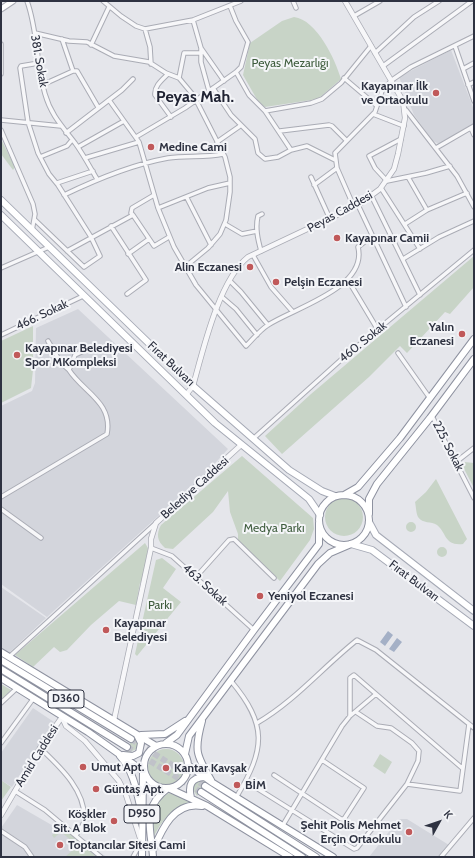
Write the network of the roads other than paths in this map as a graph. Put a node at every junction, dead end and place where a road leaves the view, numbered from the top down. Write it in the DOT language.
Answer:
graph roads {
  1 [pos="13,1"];
  2 [pos="27,1"];
  3 [pos="103,1"];
  4 [pos="241,1"];
  5 [pos="293,1"];
  6 [pos="345,1"];
  7 [pos="380,1"];
  8 [pos="439,1"];
  9 [pos="472,1"];
  10 [pos="230,6"];
  11 [pos="109,7"];
  12 [pos="296,8"];
  13 [pos="1,9"];
  14 [pos="354,16"];
  15 [pos="193,20"];
  16 [pos="145,29"];
  17 [pos="34,33"];
  18 [pos="474,36"];
  19 [pos="62,39"];
  20 [pos="1,44"];
  21 [pos="91,45"];
  22 [pos="371,46"];
  23 [pos="455,46"];
  24 [pos="201,50"];
  25 [pos="375,53"];
  26 [pos="39,63"];
  27 [pos="474,63"];
  28 [pos="151,64"];
  29 [pos="383,66"];
  30 [pos="463,70"];
  31 [pos="73,71"];
  32 [pos="236,72"];
  33 [pos="1,74"];
  34 [pos="168,74"];
  35 [pos="179,78"];
  36 [pos="344,78"];
  37 [pos="133,79"];
  38 [pos="392,80"];
  39 [pos="224,81"];
  40 [pos="474,82"];
  41 [pos="42,85"];
  42 [pos="468,85"];
  43 [pos="213,88"];
  44 [pos="209,91"];
  45 [pos="473,98"];
  46 [pos="109,100"];
  47 [pos="197,100"];
  48 [pos="377,106"];
  49 [pos="98,107"];
  50 [pos="406,110"];
  51 [pos="265,111"];
  52 [pos="373,114"];
  53 [pos="171,117"];
  54 [pos="1,120"];
  55 [pos="124,121"];
  56 [pos="28,122"];
  57 [pos="61,126"];
  58 [pos="240,126"];
  59 [pos="404,126"];
  60 [pos="473,127"];
  61 [pos="1,130"];
  62 [pos="280,132"];
  63 [pos="66,133"];
  64 [pos="474,136"];
  65 [pos="136,137"];
  66 [pos="401,139"];
  67 [pos="72,140"];
  68 [pos="346,140"];
  69 [pos="139,142"];
  70 [pos="217,142"];
  71 [pos="78,147"];
  72 [pos="436,148"];
  73 [pos="291,150"];
  74 [pos="223,154"];
  75 [pos="40,157"];
  76 [pos="85,158"];
  77 [pos="335,160"];
  78 [pos="146,165"];
  79 [pos="450,166"];
  80 [pos="337,168"];
  81 [pos="93,171"];
  82 [pos="311,177"];
  83 [pos="408,177"];
  84 [pos="97,179"];
  85 [pos="387,181"];
  86 [pos="230,183"];
  87 [pos="57,184"];
  88 [pos="314,185"];
  89 [pos="381,188"];
  90 [pos="467,193"];
  91 [pos="64,195"];
  92 [pos="154,195"];
  93 [pos="371,195"];
  94 [pos="187,198"];
  95 [pos="1,200"];
  96 [pos="356,206"];
  97 [pos="474,207"];
  98 [pos="158,208"];
  99 [pos="427,210"];
  100 [pos="262,214"];
  101 [pos="133,215"];
  102 [pos="2,217"];
  103 [pos="330,219"];
  104 [pos="35,220"];
  105 [pos="474,221"];
  106 [pos="224,224"];
  107 [pos="405,224"];
  108 [pos="111,226"];
  109 [pos="32,230"];
  110 [pos="257,231"];
  111 [pos="372,236"];
  112 [pos="91,237"];
  113 [pos="169,237"];
  114 [pos="149,239"];
  115 [pos="211,246"];
  116 [pos="49,247"];
  117 [pos="420,249"];
  118 [pos="474,250"];
  119 [pos="67,251"];
  120 [pos="261,251"];
  121 [pos="39,253"];
  122 [pos="128,254"];
  123 [pos="253,255"];
  124 [pos="403,260"];
  125 [pos="185,267"];
  126 [pos="1,268"];
  127 [pos="348,280"];
  128 [pos="230,281"];
  129 [pos="127,294"];
  130 [pos="420,295"];
  131 [pos="83,296"];
  132 [pos="222,297"];
  133 [pos="406,307"];
  134 [pos="216,311"];
  135 [pos="294,312"];
  136 [pos="268,325"];
  137 [pos="378,330"];
  138 [pos="1,335"];
  139 [pos="257,335"];
  140 [pos="474,339"];
  141 [pos="48,341"];
  142 [pos="88,349"];
  143 [pos="398,353"];
  144 [pos="474,358"];
  145 [pos="69,370"];
  146 [pos="193,386"];
  147 [pos="186,395"];
  148 [pos="429,397"];
  149 [pos="432,416"];
  150 [pos="254,438"];
  151 [pos="241,445"];
  152 [pos="474,448"];
  153 [pos="456,462"];
  154 [pos="344,495"];
  155 [pos="335,496"];
  156 [pos="474,496"];
  157 [pos="1,497"];
  158 [pos="1,509"];
  159 [pos="369,514"];
  160 [pos="320,515"];
  161 [pos="369,522"];
  162 [pos="156,523"];
  163 [pos="319,523"];
  164 [pos="41,538"];
  165 [pos="351,544"];
  166 [pos="151,548"];
  167 [pos="196,576"];
  168 [pos="274,578"];
  169 [pos="474,611"];
  170 [pos="474,626"];
  171 [pos="254,630"];
  172 [pos="1,652"];
  173 [pos="9,657"];
  174 [pos="1,660"];
  175 [pos="1,669"];
  176 [pos="1,678"];
  177 [pos="231,682"];
  178 [pos="17,688"];
  179 [pos="376,694"];
  180 [pos="33,699"];
  181 [pos="1,703"];
  182 [pos="356,712"];
  183 [pos="194,713"];
  184 [pos="203,716"];
  185 [pos="350,716"];
  186 [pos="62,717"];
  187 [pos="114,720"];
  188 [pos="257,723"];
  189 [pos="469,724"];
  190 [pos="474,728"];
  191 [pos="138,734"];
  192 [pos="131,739"];
  193 [pos="1,743"];
  194 [pos="166,744"];
  195 [pos="156,746"];
  196 [pos="127,747"];
  197 [pos="40,748"];
  198 [pos="112,748"];
  199 [pos="185,754"];
  200 [pos="123,756"];
  201 [pos="322,760"];
  202 [pos="188,765"];
  203 [pos="462,768"];
  204 [pos="143,770"];
  205 [pos="274,775"];
  206 [pos="204,777"];
  207 [pos="213,783"];
  208 [pos="407,784"];
  209 [pos="205,786"];
  210 [pos="168,788"];
  211 [pos="258,789"];
  212 [pos="15,791"];
  213 [pos="201,792"];
  214 [pos="302,792"];
  215 [pos="236,796"];
  216 [pos="191,798"];
  217 [pos="207,806"];
  218 [pos="292,810"];
  219 [pos="1,815"];
  220 [pos="142,818"];
  221 [pos="474,818"];
  222 [pos="283,825"];
  223 [pos="1,831"];
  224 [pos="76,835"];
  225 [pos="141,842"];
  226 [pos="153,854"];
  227 [pos="32,857"];
  228 [pos="101,857"];
  229 [pos="133,857"];
  230 [pos="142,857"];
  231 [pos="290,857"];
  232 [pos="302,857"];
  233 [pos="316,857"];
  234 [pos="333,857"];
  235 [pos="440,857"];
  1 -- 13 [label="main road"];
  2 -- 17 [label="street, 381. Sokak"];
  3 -- 11 [label="street"];
  4 -- 10 [label="street"];
  5 -- 12 [label="street"];
  6 -- 14 [label="street, Peyas Caddesi"];
  7 -- 14 [label="street"];
  8 -- 25 [label="street"];
  9 -- 29 [label="street"];
  10 -- 15 [label="street"];
  10 -- 32 [label="street"];
  11 -- 16 [label="street"];
  11 -- 21 [label="street"];
  14 -- 22 [label="street, Peyas Caddesi"];
  15 -- 16 [label="street"];
  15 -- 24 [label="street"];
  16 -- 28 [label="street"];
  17 -- 19 [label="street"];
  17 -- 26 [label="street, 381. Sokak"];
  18 -- 23 [label="street"];
  19 -- 21 [label="street"];
  19 -- 31 [label="street"];
  20 -- 33 [label="street"];
  21 -- 28 [label="street"];
  22 -- 25 [label="street, Peyas Caddesi"];
  22 -- 36 [label="street"];
  23 -- 30 [label="street"];
  23 -- 38 [label="street"];
  24 -- 35 [label="street"];
  24 -- 39 [label="street"];
  24 -- 44 [label="street"];
  25 -- 29 [label="street, Peyas Caddesi"];
  26 -- 41 [label="street, 381. Sokak"];
  26 -- 56 [label="street"];
  27 -- 30 [label="street"];
  28 -- 34 [label="street"];
  29 -- 38 [label="street, Peyas Caddesi"];
  30 -- 42 [label="street"];
  31 -- 41 [label="street"];
  31 -- 49 [label="street"];
  32 -- 39 [label="street"];
  32 -- 51 [label="street"];
  34 -- 35 [label="street"];
  34 -- 53 [label="street"];
  35 -- 47 [label="street"];
  36 -- 48 [label="street"];
  36 -- 51 [label="street"];
  37 -- 46 [label="street"];
  38 -- 48 [label="street"];
  38 -- 50 [label="street, Peyas Caddesi"];
  39 -- 43 [label="street"];
  40 -- 42 [label="street"];
  41 -- 57 [label="street, 381. Sokak"];
  42 -- 45 [label="street"];
  43 -- 44 [label="street"];
  43 -- 58 [label="street"];
  44 -- 47 [label="street"];
  46 -- 49 [label="street"];
  46 -- 55 [label="street"];
  47 -- 53 [label="street"];
  47 -- 70 [label="street"];
  48 -- 52 [label="street"];
  49 -- 63 [label="street"];
  50 -- 59 [label="street, Peyas Caddesi"];
  50 -- 72 [label="street"];
  51 -- 62 [label="street"];
  52 -- 59 [label="street"];
  52 -- 68 [label="street"];
  53 -- 65 [label="street"];
  54 -- 56 [label="street"];
  55 -- 65 [label="street"];
  55 -- 71 [label="street"];
  56 -- 57 [label="street"];
  56 -- 75 [label="street"];
  57 -- 63 [label="street, 381. Sokak"];
  58 -- 70 [label="street"];
  58 -- 73 [label="street"];
  59 -- 66 [label="street, Peyas Caddesi"];
  60 -- 64 [label="street"];
  60 -- 72 [label="street"];
  61 -- 104 [label="street"];
  62 -- 68 [label="street"];
  62 -- 73 [label="street"];
  63 -- 67 [label="street, 381. Sokak"];
  65 -- 69 [label="street"];
  66 -- 85 [label="street, Peyas Caddesi"];
  66 -- 85 [label="street"];
  67 -- 71 [label="street, 381. Sokak"];
  67 -- 75 [label="street"];
  68 -- 77 [label="street"];
  69 -- 76 [label="street"];
  69 -- 78 [label="street"];
  70 -- 74 [label="street"];
  71 -- 76 [label="street, 381. Sokak"];
  72 -- 79 [label="street"];
  73 -- 77 [label="street"];
  74 -- 78 [label="street"];
  74 -- 86 [label="street"];
  75 -- 87 [label="street"];
  76 -- 81 [label="street, 381. Sokak"];
  77 -- 80 [label="street"];
  78 -- 84 [label="street"];
  78 -- 92 [label="street"];
  79 -- 83 [label="street"];
  79 -- 90 [label="street"];
  80 -- 88 [label="street"];
  80 -- 96 [label="street"];
  81 -- 84 [label="street, 381. Sokak"];
  81 -- 87 [label="street"];
  82 -- 88 [label="street"];
  83 -- 85 [label="street"];
  83 -- 99 [label="street"];
  84 -- 91 [label="street"];
  85 -- 89 [label="street, Peyas Caddesi"];
  86 -- 94 [label="street"];
  86 -- 106 [label="street"];
  87 -- 91 [label="street"];
  88 -- 103 [label="street"];
  89 -- 93 [label="street, Peyas Caddesi"];
  89 -- 107 [label="street"];
  90 -- 97 [label="street"];
  90 -- 99 [label="street"];
  91 -- 112 [label="street"];
  92 -- 98 [label="street"];
  92 -- 101 [label="street"];
  93 -- 96 [label="street, Peyas Caddesi"];
  93 -- 124 [label="street"];
  94 -- 98 [label="street"];
  94 -- 115 [label="street"];
  95 -- 109 [label="main road, Fırat Bulvarı"];
  96 -- 103 [label="street, Peyas Caddesi"];
  96 -- 111 [label="street"];
  98 -- 113 [label="street"];
  99 -- 107 [label="street"];
  100 -- 110 [label="street"];
  101 -- 108 [label="street"];
  101 -- 114 [label="street"];
  102 -- 121 [label="main road, Fırat Bulvarı"];
  103 -- 120 [label="street, Peyas Caddesi"];
  104 -- 109 [label="street"];
  104 -- 119 [label="street"];
  105 -- 117 [label="street"];
  106 -- 110 [label="street"];
  106 -- 115 [label="street"];
  107 -- 117 [label="street"];
  108 -- 112 [label="street"];
  108 -- 122 [label="street"];
  109 -- 116 [label="main road, Fırat Bulvarı"];
  110 -- 120 [label="street"];
  111 -- 127 [label="street"];
  111 -- 133 [label="street"];
  112 -- 119 [label="street"];
  112 -- 119 [label="street"];
  113 -- 114 [label="street"];
  113 -- 125 [label="street"];
  114 -- 122 [label="street"];
  115 -- 125 [label="street"];
  116 -- 121 [label="street"];
  116 -- 146 [label="main road, Fırat Bulvarı"];
  117 -- 124 [label="street"];
  118 -- 130 [label="street, 460. Sokak"];
  120 -- 123 [label="street, Peyas Caddesi"];
  121 -- 126 [label="street"];
  121 -- 131 [label="main road, Fırat Bulvarı"];
  122 -- 129 [label="street"];
  123 -- 128 [label="street, Peyas Caddesi"];
  123 -- 135 [label="street"];
  124 -- 130 [label="street"];
  125 -- 134 [label="street"];
  127 -- 135 [label="street"];
  127 -- 137 [label="street"];
  128 -- 132 [label="street, Peyas Caddesi"];
  128 -- 136 [label="street"];
  130 -- 133 [label="street, 460. Sokak"];
  131 -- 138 [label="street, 466. Sokak"];
  131 -- 147 [label="main road, Fırat Bulvarı"];
  132 -- 134 [label="street, Peyas Caddesi"];
  132 -- 139 [label="street"];
  133 -- 137 [label="street, 460. Sokak"];
  134 -- 139 [label="street"];
  134 -- 146 [label="street, Peyas Caddesi"];
  135 -- 136 [label="street"];
  136 -- 139 [label="street"];
  137 -- 150 [label="street, 460. Sokak"];
  140 -- 148 [label="main road"];
  141 -- 145 [label="street"];
  142 -- 145 [label="street"];
  143 -- 148 [label="street"];
  144 -- 149 [label="main road"];
  145 -- 157 [label="street"];
  146 -- 147 [label="street, Peyas Caddesi"];
  146 -- 150 [label="main road, Fırat Bulvarı"];
  147 -- 151 [label="main road, Fırat Bulvarı"];
  148 -- 154 [label="main road"];
  149 -- 153 [label="street, 225. Sokak"];
  149 -- 159 [label="main road"];
  150 -- 155 [label="main road, Fırat Bulvarı"];
  151 -- 160 [label="main road, Fırat Bulvarı"];
  151 -- 162 [label="street, Belediye Caddesi"];
  152 -- 153 [label="street"];
  153 -- 156 [label="street, 225. Sokak"];
  154 -- 155 [label="main road"];
  154 -- 159 [label="main road"];
  155 -- 160 [label="main road"];
  158 -- 164 [label="street"];
  159 -- 161 [label="main road"];
  160 -- 163 [label="main road"];
  161 -- 165 [label="main road"];
  161 -- 169 [label="main road, Fırat Bulvarı"];
  162 -- 166 [label="street, Belediye Caddesi"];
  162 -- 173 [label="street"];
  163 -- 165 [label="main road"];
  163 -- 171 [label="main road"];
  165 -- 170 [label="main road, Fırat Bulvarı"];
  165 -- 177 [label="main road"];
  166 -- 167 [label="street, 463. Sokak"];
  166 -- 187 [label="street, Belediye Caddesi"];
  167 -- 168 [label="street"];
  167 -- 171 [label="street, 463. Sokak"];
  171 -- 183 [label="main road"];
  172 -- 173 [label="main road"];
  173 -- 187 [label="main road"];
  174 -- 192 [label="main road, D360"];
  175 -- 196 [label="main road, D360"];
  176 -- 178 [label="main road"];
  177 -- 184 [label="main road"];
  177 -- 188 [label="street"];
  178 -- 180 [label="main road"];
  178 -- 181 [label="street"];
  179 -- 182 [label="street"];
  179 -- 185 [label="street"];
  179 -- 203 [label="street"];
  180 -- 186 [label="main road"];
  180 -- 193 [label="street"];
  182 -- 185 [label="street"];
  182 -- 208 [label="street"];
  183 -- 191 [label="main road"];
  183 -- 194 [label="main road"];
  184 -- 199 [label="main road"];
  184 -- 207 [label="main road"];
  185 -- 201 [label="street"];
  186 -- 197 [label="street, Amid Caddesi"];
  186 -- 198 [label="main road"];
  186 -- 225 [label="street"];
  187 -- 191 [label="main road"];
  188 -- 189 [label="street"];
  188 -- 215 [label="street"];
  189 -- 190 [label="street"];
  189 -- 203 [label="street"];
  191 -- 195 [label="main road"];
  191 -- 200 [label="main road"];
  194 -- 195 [label="main road"];
  194 -- 199 [label="main road"];
  195 -- 204 [label="main road"];
  197 -- 212 [label="street, Amid Caddesi"];
  197 -- 224 [label="street"];
  198 -- 200 [label="main road"];
  198 -- 220 [label="main road"];
  199 -- 202 [label="main road"];
  200 -- 204 [label="main road"];
  201 -- 214 [label="street"];
  201 -- 214 [label="street"];
  202 -- 206 [label="main road"];
  202 -- 210 [label="main road"];
  203 -- 208 [label="street"];
  204 -- 210 [label="main road"];
  204 -- 220 [label="main road, D950"];
  205 -- 214 [label="street"];
  206 -- 207 [label="main road"];
  206 -- 216 [label="main road"];
  207 -- 215 [label="main road"];
  208 -- 218 [label="street"];
  209 -- 233 [label="main road"];
  210 -- 216 [label="main road"];
  210 -- 226 [label="main road, D950"];
  211 -- 218 [label="street"];
  212 -- 219 [label="street, Amid Caddesi"];
  212 -- 224 [label="street"];
  213 -- 232 [label="main road"];
  214 -- 218 [label="street"];
  215 -- 222 [label="main road"];
  216 -- 217 [label="main road"];
  217 -- 226 [label="main road"];
  217 -- 231 [label="main road"];
  218 -- 222 [label="street"];
  220 -- 225 [label="main road, D950"];
  221 -- 235 [label="street"];
  222 -- 234 [label="main road"];
  223 -- 227 [label="street"];
  224 -- 228 [label="street"];
  225 -- 229 [label="street"];
  225 -- 230 [label="main road, D950"];
}
